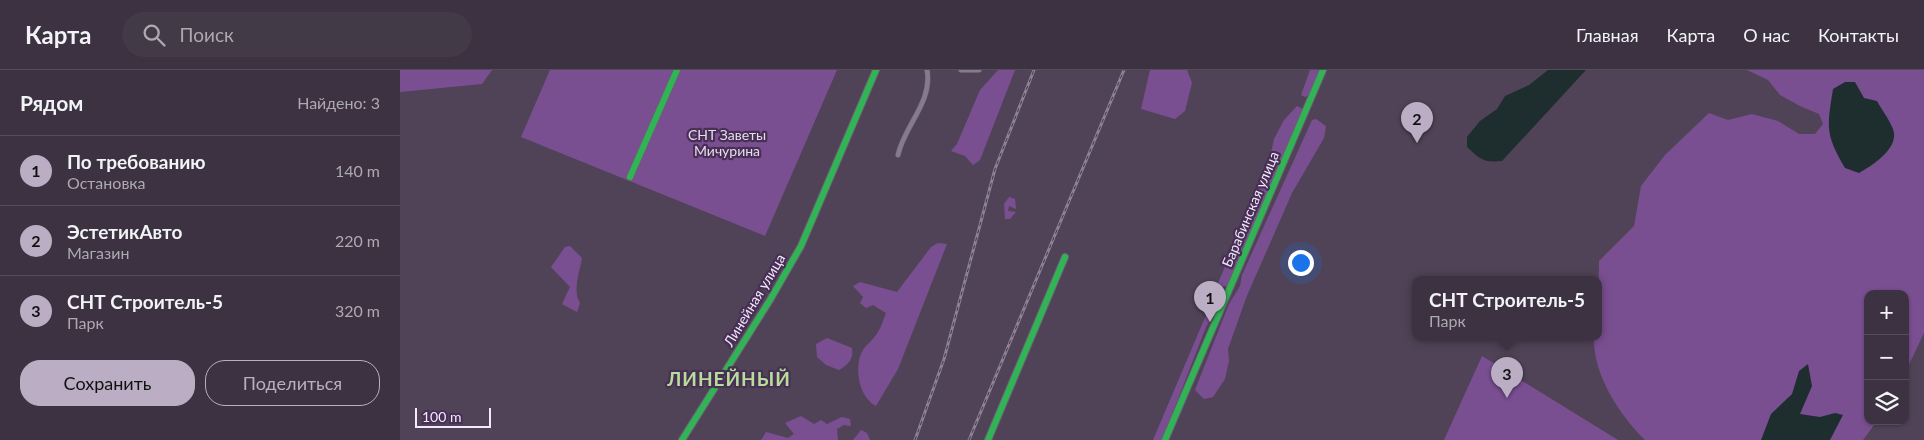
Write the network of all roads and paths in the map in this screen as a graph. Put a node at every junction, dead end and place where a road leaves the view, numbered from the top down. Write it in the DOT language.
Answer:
graph roads {
  1 [pos="677,70"];
  2 [pos="876,70"];
  3 [pos="927,70"];
  4 [pos="961,70"];
  5 [pos="979,70"];
  6 [pos="1323,70"];
  7 [pos="898,156"];
  8 [pos="630,177"];
  9 [pos="1065,257"];
  10 [pos="682,440"];
  11 [pos="988,440"];
  12 [pos="1165,440"];
  1 -- 8 [label="street"];
  2 -- 10 [label="street, Линейная улица"];
  3 -- 7 [label="street"];
  4 -- 5 [label="street"];
  6 -- 12 [label="street, Барабинская улица"];
  9 -- 11 [label="street"];
}
